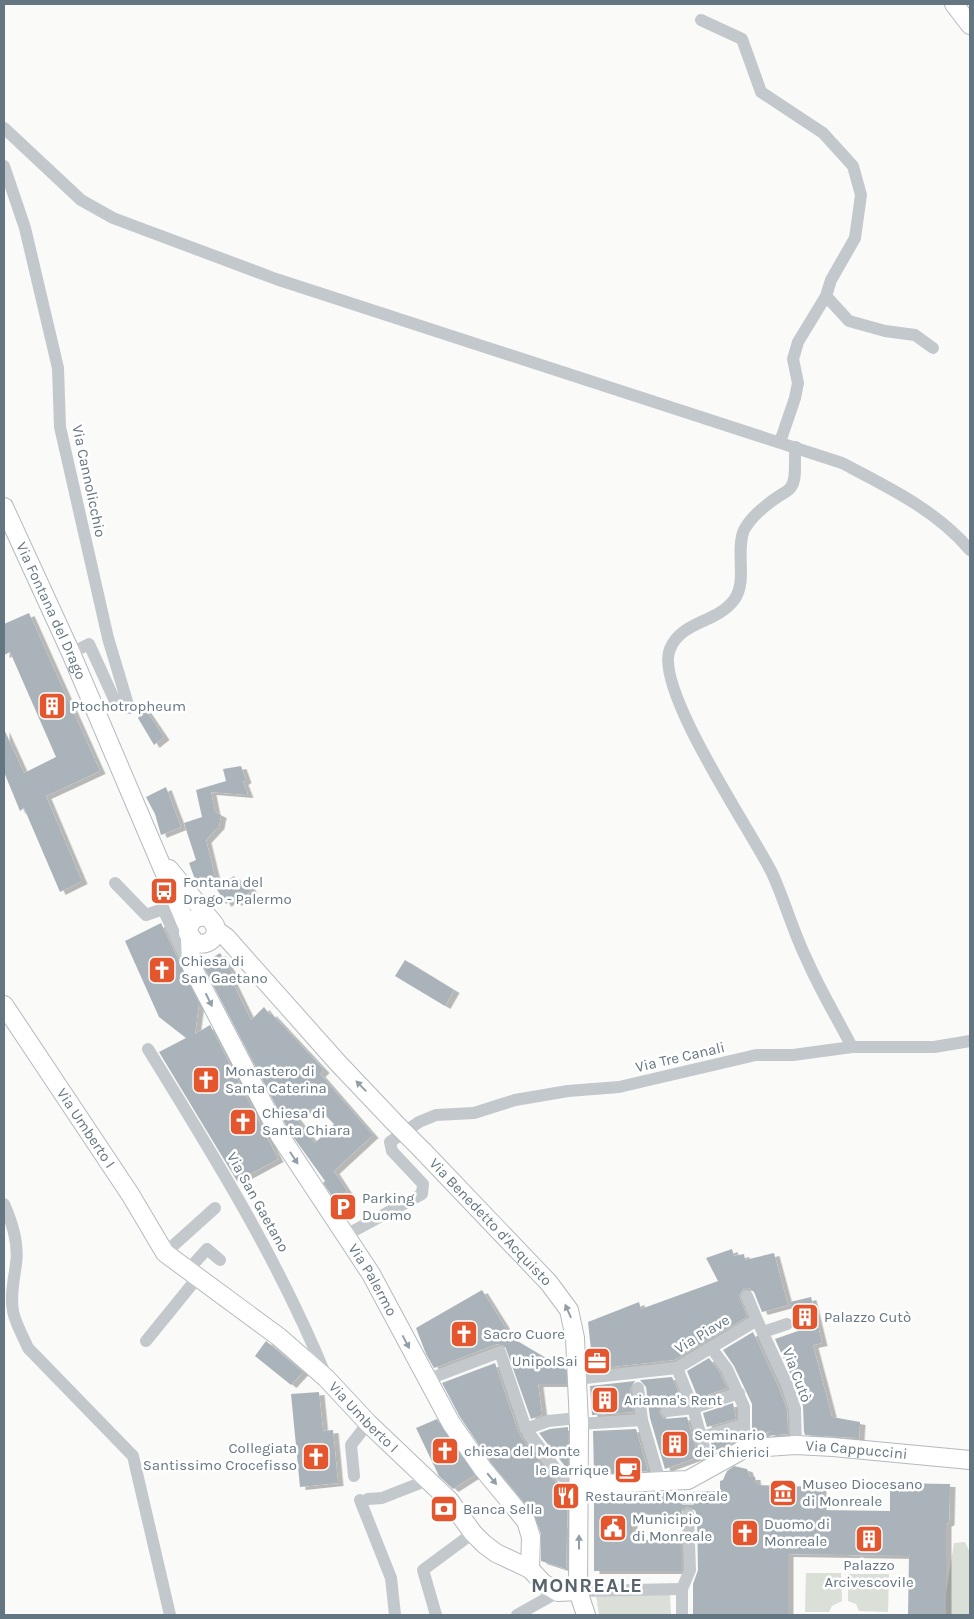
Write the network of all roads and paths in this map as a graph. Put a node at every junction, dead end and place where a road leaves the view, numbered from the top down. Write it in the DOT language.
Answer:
graph roads {
  1 [pos="954,4"];
  2 [pos="701,20"];
  3 [pos="970,26"];
  4 [pos="4,128"];
  5 [pos="4,166"];
  6 [pos="826,296"];
  7 [pos="933,348"];
  8 [pos="780,442"];
  9 [pos="796,447"];
  10 [pos="4,507"];
  11 [pos="970,550"];
  12 [pos="71,652"];
  13 [pos="155,851"];
  14 [pos="115,883"];
  15 [pos="212,924"];
  16 [pos="189,933"];
  17 [pos="191,964"];
  18 [pos="4,1005"];
  19 [pos="970,1041"];
  20 [pos="852,1047"];
  21 [pos="148,1049"];
  22 [pos="399,1127"];
  23 [pos="4,1204"];
  24 [pos="215,1208"];
  25 [pos="346,1235"];
  26 [pos="165,1253"];
  27 [pos="220,1260"];
  28 [pos="193,1274"];
  29 [pos="747,1296"];
  30 [pos="757,1320"];
  31 [pos="786,1324"];
  32 [pos="762,1332"];
  33 [pos="146,1341"];
  34 [pos="712,1348"];
  35 [pos="677,1368"];
  36 [pos="326,1378"];
  37 [pos="576,1379"];
  38 [pos="426,1380"];
  39 [pos="638,1380"];
  40 [pos="739,1393"];
  41 [pos="693,1408"];
  42 [pos="667,1411"];
  43 [pos="642,1420"];
  44 [pos="578,1421"];
  45 [pos="368,1423"];
  46 [pos="743,1425"];
  47 [pos="526,1429"];
  48 [pos="702,1437"];
  49 [pos="796,1445"];
  50 [pos="744,1449"];
  51 [pos="970,1460"];
  52 [pos="710,1469"];
  53 [pos="354,1476"];
  54 [pos="428,1480"];
  55 [pos="660,1482"];
  56 [pos="579,1485"];
  57 [pos="688,1516"];
  58 [pos="473,1534"];
  59 [pos="530,1569"];
  60 [pos="682,1589"];
  61 [pos="578,1591"];
  62 [pos="558,1592"];
  63 [pos="170,1615"];
  64 [pos="395,1615"];
  65 [pos="436,1615"];
  66 [pos="517,1615"];
  67 [pos="586,1615"];
  68 [pos="682,1615"];
  1 -- 3 [label="street"];
  2 -- 6 [label="street"];
  4 -- 8 [label="street"];
  5 -- 12 [label="street, Via Cannolicchio"];
  6 -- 7 [label="street"];
  6 -- 8 [label="street"];
  8 -- 9 [label="street"];
  9 -- 11 [label="street"];
  9 -- 20 [label="street"];
  10 -- 12 [label="street, Via Fontana del Drago"];
  12 -- 13 [label="street, Via Fontana del Drago"];
  13 -- 15 [label="street, Via Fontana del Drago"];
  13 -- 16 [label="street, Via Fontana del Drago"];
  14 -- 17 [label="street"];
  15 -- 16 [label="street"];
  15 -- 16 [label="street"];
  22 -- 15 [label="street, Via Benedetto d'Acquisto, one-way"];
  16 -- 17 [label="street, Via Palermo"];
  17 -- 25 [label="street, Via Palermo, one-way"];
  18 -- 26 [label="street, Via Umberto I"];
  19 -- 20 [label="street, Via Tre Canali"];
  20 -- 22 [label="street, Via Tre Canali"];
  21 -- 36 [label="street, Via San Gaetano"];
  22 -- 25 [label="street"];
  37 -- 22 [label="street, Via Benedetto d'Acquisto, one-way, bridge"];
  23 -- 63 [label="street"];
  24 -- 26 [label="street"];
  25 -- 38 [label="street, Via Palermo, one-way"];
  26 -- 28 [label="street, Via Umberto I"];
  27 -- 28 [label="street"];
  28 -- 33 [label="street"];
  28 -- 36 [label="street, Via Umberto I"];
  29 -- 30 [label="street"];
  30 -- 32 [label="street, Via Cutò"];
  30 -- 34 [label="street, Via Piave"];
  31 -- 32 [label="street"];
  32 -- 49 [label="street, Via Cutò"];
  34 -- 35 [label="street, Via Piave"];
  34 -- 40 [label="street"];
  35 -- 39 [label="street, Via Piave"];
  35 -- 41 [label="street"];
  36 -- 45 [label="street, Via Umberto I"];
  37 -- 39 [label="street, Via Piave"];
  37 -- 44 [label="street, Via Benedetto d'Acquisto"];
  38 -- 47 [label="street"];
  38 -- 59 [label="street, Via Palermo, one-way"];
  39 -- 43 [label="street"];
  40 -- 41 [label="street"];
  40 -- 46 [label="street"];
  41 -- 42 [label="street"];
  41 -- 48 [label="street"];
  43 -- 44 [label="street"];
  43 -- 55 [label="street"];
  44 -- 47 [label="street"];
  44 -- 56 [label="street, Via Benedetto d'Acquisto"];
  45 -- 53 [label="street"];
  45 -- 54 [label="street, Via Umberto I"];
  46 -- 48 [label="street"];
  46 -- 50 [label="street"];
  47 -- 56 [label="street"];
  48 -- 52 [label="street"];
  49 -- 50 [label="street, Via Cappuccini"];
  49 -- 51 [label="street, Via Cappuccini"];
  50 -- 52 [label="street"];
  52 -- 55 [label="street"];
  54 -- 58 [label="street, Via Umberto I"];
  54 -- 64 [label="street"];
  55 -- 56 [label="street"];
  61 -- 56 [label="street, Via Benedetto d'Acquisto, one-way"];
  57 -- 60 [label="street"];
  58 -- 59 [label="street, Via Umberto I"];
  58 -- 65 [label="street"];
  59 -- 62 [label="street"];
  60 -- 61 [label="street"];
  60 -- 68 [label="street"];
  61 -- 62 [label="street"];
  61 -- 67 [label="street, Via Benedetto d'Acquisto"];
  62 -- 66 [label="street"];
}
